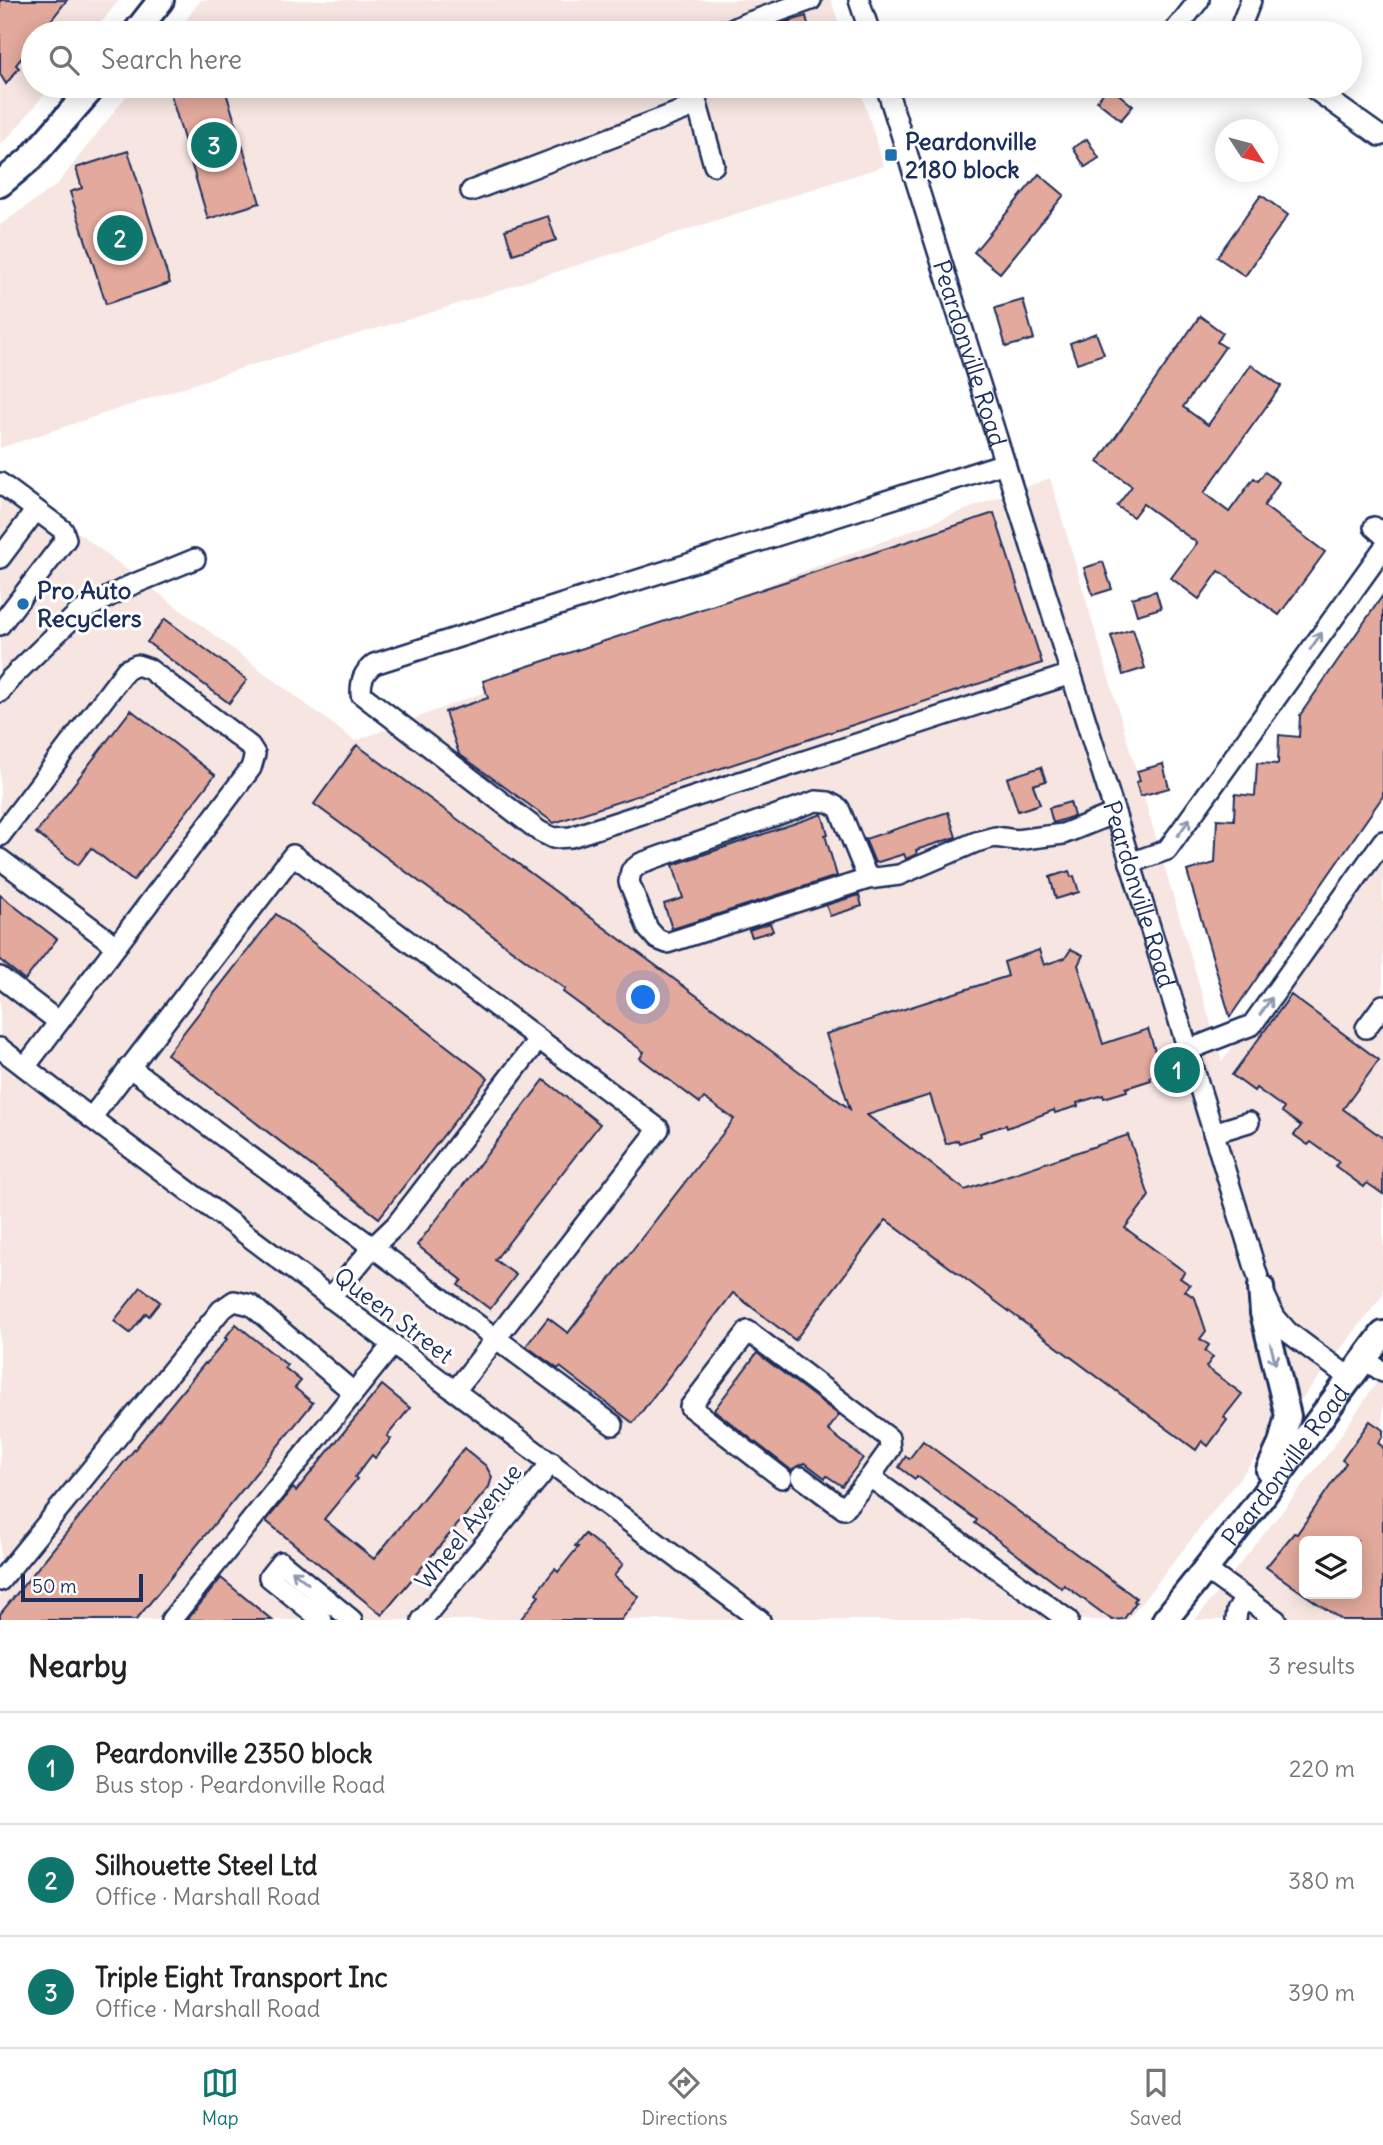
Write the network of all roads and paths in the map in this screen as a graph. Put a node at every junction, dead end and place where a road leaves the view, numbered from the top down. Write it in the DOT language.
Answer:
graph roads {
  1 [pos="161,0"];
  2 [pos="811,0"];
  3 [pos="859,0"];
  4 [pos="1199,0"];
  5 [pos="1251,0"];
  6 [pos="144,21"];
  7 [pos="752,21"];
  8 [pos="866,21"];
  9 [pos="1182,21"];
  10 [pos="1243,21"];
  11 [pos="84,98"];
  12 [pos="695,98"];
  13 [pos="890,98"];
  14 [pos="1327,98"];
  15 [pos="697,105"];
  16 [pos="1380,136"];
  17 [pos="714,165"];
  18 [pos="0,184"];
  19 [pos="471,191"];
  20 [pos="1005,463"];
  21 [pos="0,483"];
  22 [pos="36,510"];
  23 [pos="1383,549"];
  24 [pos="0,558"];
  25 [pos="195,559"];
  26 [pos="0,625"];
  27 [pos="1071,674"];
  28 [pos="0,692"];
  29 [pos="1115,813"];
  30 [pos="0,836"];
  31 [pos="1383,841"];
  32 [pos="0,859"];
  33 [pos="1130,863"];
  34 [pos="868,879"];
  35 [pos="116,946"];
  36 [pos="0,977"];
  37 [pos="1383,1005"];
  38 [pos="59,1021"];
  39 [pos="1366,1028"];
  40 [pos="538,1040"];
  41 [pos="0,1048"];
  42 [pos="1188,1050"];
  43 [pos="25,1067"];
  44 [pos="129,1067"];
  45 [pos="91,1118"];
  46 [pos="1250,1122"];
  47 [pos="1213,1133"];
  48 [pos="373,1247"];
  49 [pos="1261,1287"];
  50 [pos="330,1297"];
  51 [pos="1383,1334"];
  52 [pos="497,1339"];
  53 [pos="393,1344"];
  54 [pos="1366,1370"];
  55 [pos="455,1391"];
  56 [pos="353,1392"];
  57 [pos="613,1425"];
  58 [pos="552,1462"];
  59 [pos="870,1477"];
  60 [pos="1253,1509"];
  61 [pos="1206,1570"];
  62 [pos="0,1580"];
  63 [pos="1245,1598"];
  64 [pos="171,1620"];
  65 [pos="322,1620"];
  66 [pos="352,1620"];
  67 [pos="422,1620"];
  68 [pos="760,1620"];
  69 [pos="1068,1620"];
  70 [pos="1165,1620"];
  71 [pos="1236,1620"];
  72 [pos="1276,1620"];
  1 -- 6 [label="main road"];
  2 -- 7 [label="street"];
  3 -- 8 [label="street"];
  4 -- 9 [label="street"];
  5 -- 10 [label="street"];
  11 -- 18 [label="main road"];
  12 -- 15 [label="street"];
  13 -- 20 [label="street, Peardonville Road"];
  14 -- 16 [label="street"];
  15 -- 17 [label="street"];
  15 -- 19 [label="street"];
  20 -- 27 [label="street, Peardonville Road"];
  20 -- 27 [label="street"];
  21 -- 22 [label="street"];
  22 -- 24 [label="street"];
  22 -- 26 [label="street"];
  33 -- 23 [label="street, one-way"];
  25 -- 28 [label="street"];
  27 -- 29 [label="street, Peardonville Road"];
  29 -- 33 [label="street, Peardonville Road"];
  29 -- 34 [label="street"];
  30 -- 35 [label="street"];
  42 -- 31 [label="street, one-way"];
  32 -- 35 [label="street"];
  33 -- 42 [label="street, Peardonville Road"];
  34 -- 34 [label="street"];
  35 -- 38 [label="street"];
  36 -- 38 [label="street"];
  37 -- 39 [label="street"];
  38 -- 43 [label="street"];
  40 -- 44 [label="street"];
  40 -- 48 [label="street"];
  40 -- 52 [label="street"];
  41 -- 43 [label="street, Queen Street"];
  42 -- 47 [label="street, Peardonville Road"];
  43 -- 45 [label="street, Queen Street"];
  44 -- 45 [label="street"];
  44 -- 48 [label="street"];
  45 -- 50 [label="street, Queen Street"];
  46 -- 47 [label="street"];
  47 -- 49 [label="street, Peardonville Road"];
  48 -- 50 [label="street"];
  48 -- 52 [label="street"];
  49 -- 54 [label="street, Peardonville Road"];
  49 -- 60 [label="main road, one-way"];
  50 -- 53 [label="street, Queen Street"];
  51 -- 54 [label="main road"];
  52 -- 55 [label="street"];
  52 -- 57 [label="street"];
  53 -- 55 [label="street, Queen Street"];
  53 -- 56 [label="street"];
  54 -- 60 [label="main road, Peardonville Road"];
  55 -- 58 [label="street, Queen Street"];
  56 -- 62 [label="street"];
  56 -- 64 [label="street"];
  58 -- 67 [label="street, Wheel Avenue"];
  58 -- 68 [label="street, Queen Street"];
  59 -- 59 [label="street"];
  59 -- 69 [label="street"];
  60 -- 61 [label="main road, Peardonville Road"];
  61 -- 63 [label="street"];
  61 -- 70 [label="main road, Peardonville Road"];
  63 -- 71 [label="street"];
  63 -- 72 [label="street"];
  66 -- 65 [label="street, one-way"];
}
